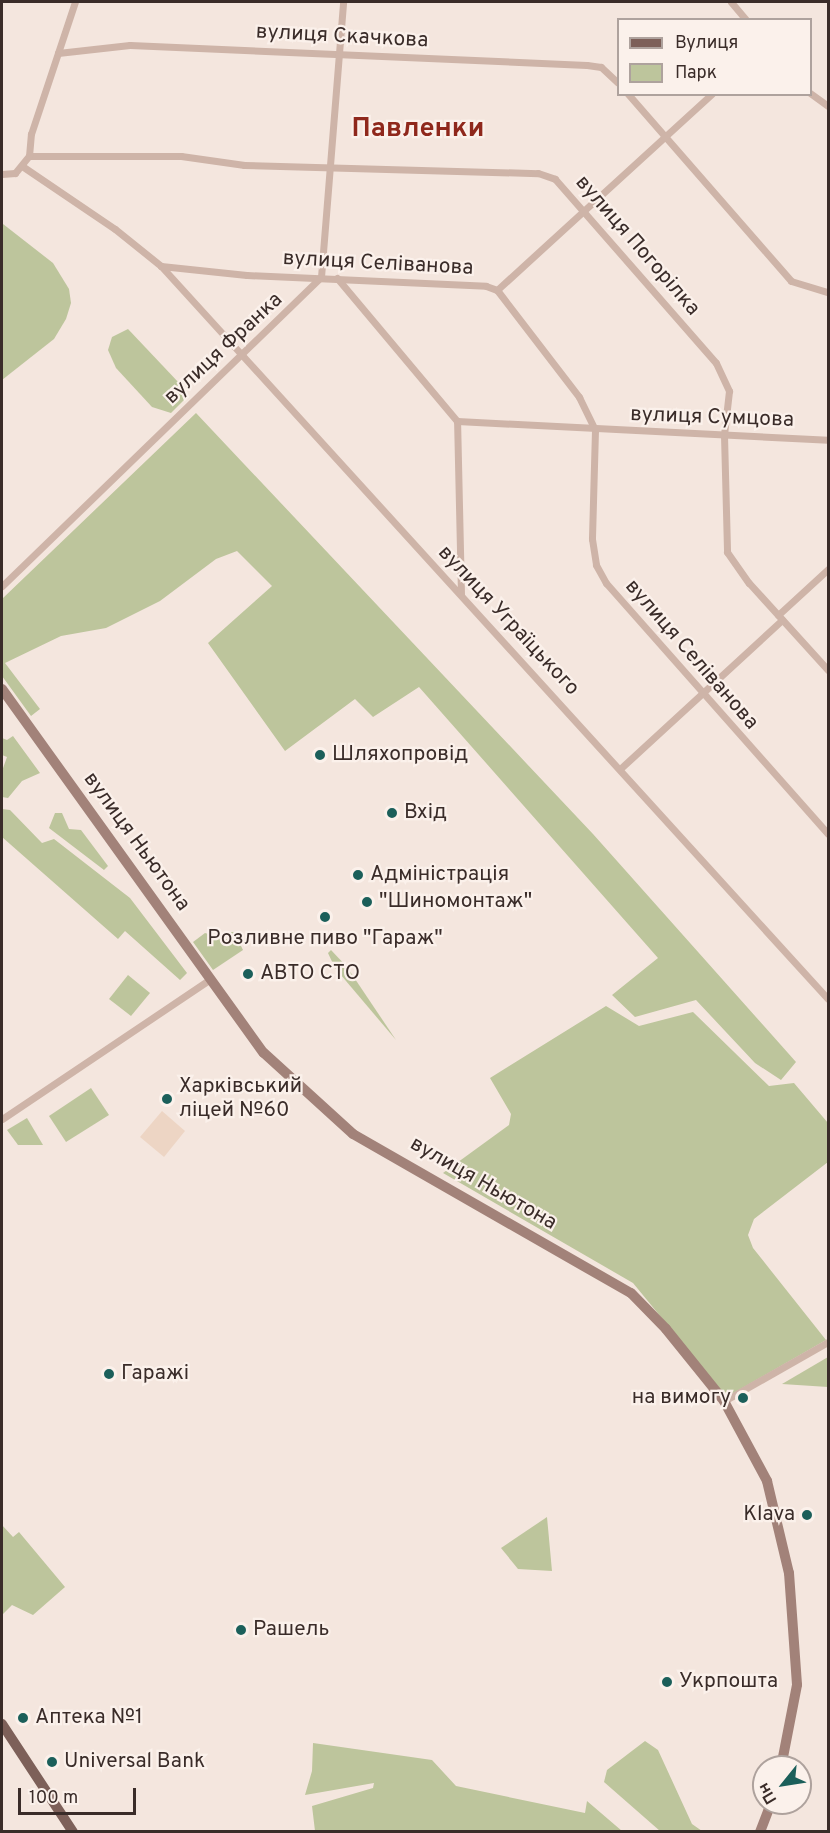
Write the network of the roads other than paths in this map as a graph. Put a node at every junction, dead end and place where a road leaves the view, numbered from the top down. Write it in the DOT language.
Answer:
graph roads {
  1 [pos="75,2"];
  2 [pos="344,2"];
  3 [pos="731,2"];
  4 [pos="744,18"];
  5 [pos="58,53"];
  6 [pos="339,53"];
  7 [pos="617,82"];
  8 [pos="812,94"];
  9 [pos="630,96"];
  10 [pos="710,96"];
  11 [pos="828,106"];
  12 [pos="664,136"];
  13 [pos="29,156"];
  14 [pos="329,164"];
  15 [pos="22,166"];
  16 [pos="2,174"];
  17 [pos="584,210"];
  18 [pos="161,266"];
  19 [pos="321,277"];
  20 [pos="337,278"];
  21 [pos="497,290"];
  22 [pos="828,292"];
  23 [pos="240,357"];
  24 [pos="457,421"];
  25 [pos="595,430"];
  26 [pos="724,435"];
  27 [pos="828,440"];
  28 [pos="828,569"];
  29 [pos="2,586"];
  30 [pos="461,594"];
  31 [pos="780,617"];
  32 [pos="828,670"];
  33 [pos="2,689"];
  34 [pos="703,695"];
  35 [pos="621,768"];
  36 [pos="828,834"];
  37 [pos="210,979"];
  38 [pos="828,999"];
  39 [pos="2,1119"];
  40 [pos="828,1342"];
  41 [pos="724,1401"];
  42 [pos="2,1724"];
  43 [pos="784,1755"];
  44 [pos="766,1815"];
  45 [pos="73,1832"];
  46 [pos="760,1832"];
  1 -- 5 [label="street"];
  2 -- 6 [label="street"];
  3 -- 4 [label="street"];
  5 -- 6 [label="street, вулиця Скачкова"];
  5 -- 13 [label="street"];
  6 -- 7 [label="street, вулиця Скачкова"];
  6 -- 14 [label="street"];
  8 -- 11 [label="street"];
  9 -- 12 [label="street"];
  10 -- 12 [label="street"];
  12 -- 17 [label="street"];
  12 -- 22 [label="street"];
  13 -- 14 [label="street, вулиця Погорілка"];
  13 -- 15 [label="street"];
  14 -- 17 [label="street, вулиця Погорілка"];
  14 -- 19 [label="street"];
  15 -- 16 [label="street"];
  15 -- 18 [label="street"];
  17 -- 21 [label="street"];
  17 -- 26 [label="street, вулиця Погорілка"];
  18 -- 19 [label="street, вулиця Селіванова"];
  18 -- 23 [label="street, вулиця Уграїцького"];
  19 -- 20 [label="street, вулиця Селіванова"];
  19 -- 23 [label="street, вулиця Франка"];
  20 -- 21 [label="street, вулиця Селіванова"];
  20 -- 24 [label="street"];
  21 -- 25 [label="street, вулиця Селіванова"];
  23 -- 29 [label="street, вулиця Франка"];
  23 -- 30 [label="street, вулиця Уграїцького"];
  24 -- 25 [label="street, вулиця Сумцова"];
  24 -- 30 [label="street"];
  25 -- 26 [label="street, вулиця Сумцова"];
  25 -- 34 [label="street, вулиця Селіванова"];
  26 -- 27 [label="street, вулиця Сумцова"];
  26 -- 31 [label="street, вулиця Погорілка"];
  28 -- 31 [label="street"];
  30 -- 35 [label="street, вулиця Уграїцького"];
  31 -- 32 [label="street, вулиця Погорілка"];
  31 -- 34 [label="street"];
  33 -- 37 [label="street, вулиця Ньютона"];
  34 -- 35 [label="street"];
  34 -- 36 [label="street, вулиця Селіванова"];
  35 -- 38 [label="street, вулиця Уграїцького"];
  37 -- 39 [label="street"];
  37 -- 41 [label="street, вулиця Ньютона"];
  40 -- 41 [label="street"];
  41 -- 43 [label="street, вулиця Ньютона"];
  42 -- 45 [label="main road"];
  44 -- 46 [label="street"];
}
